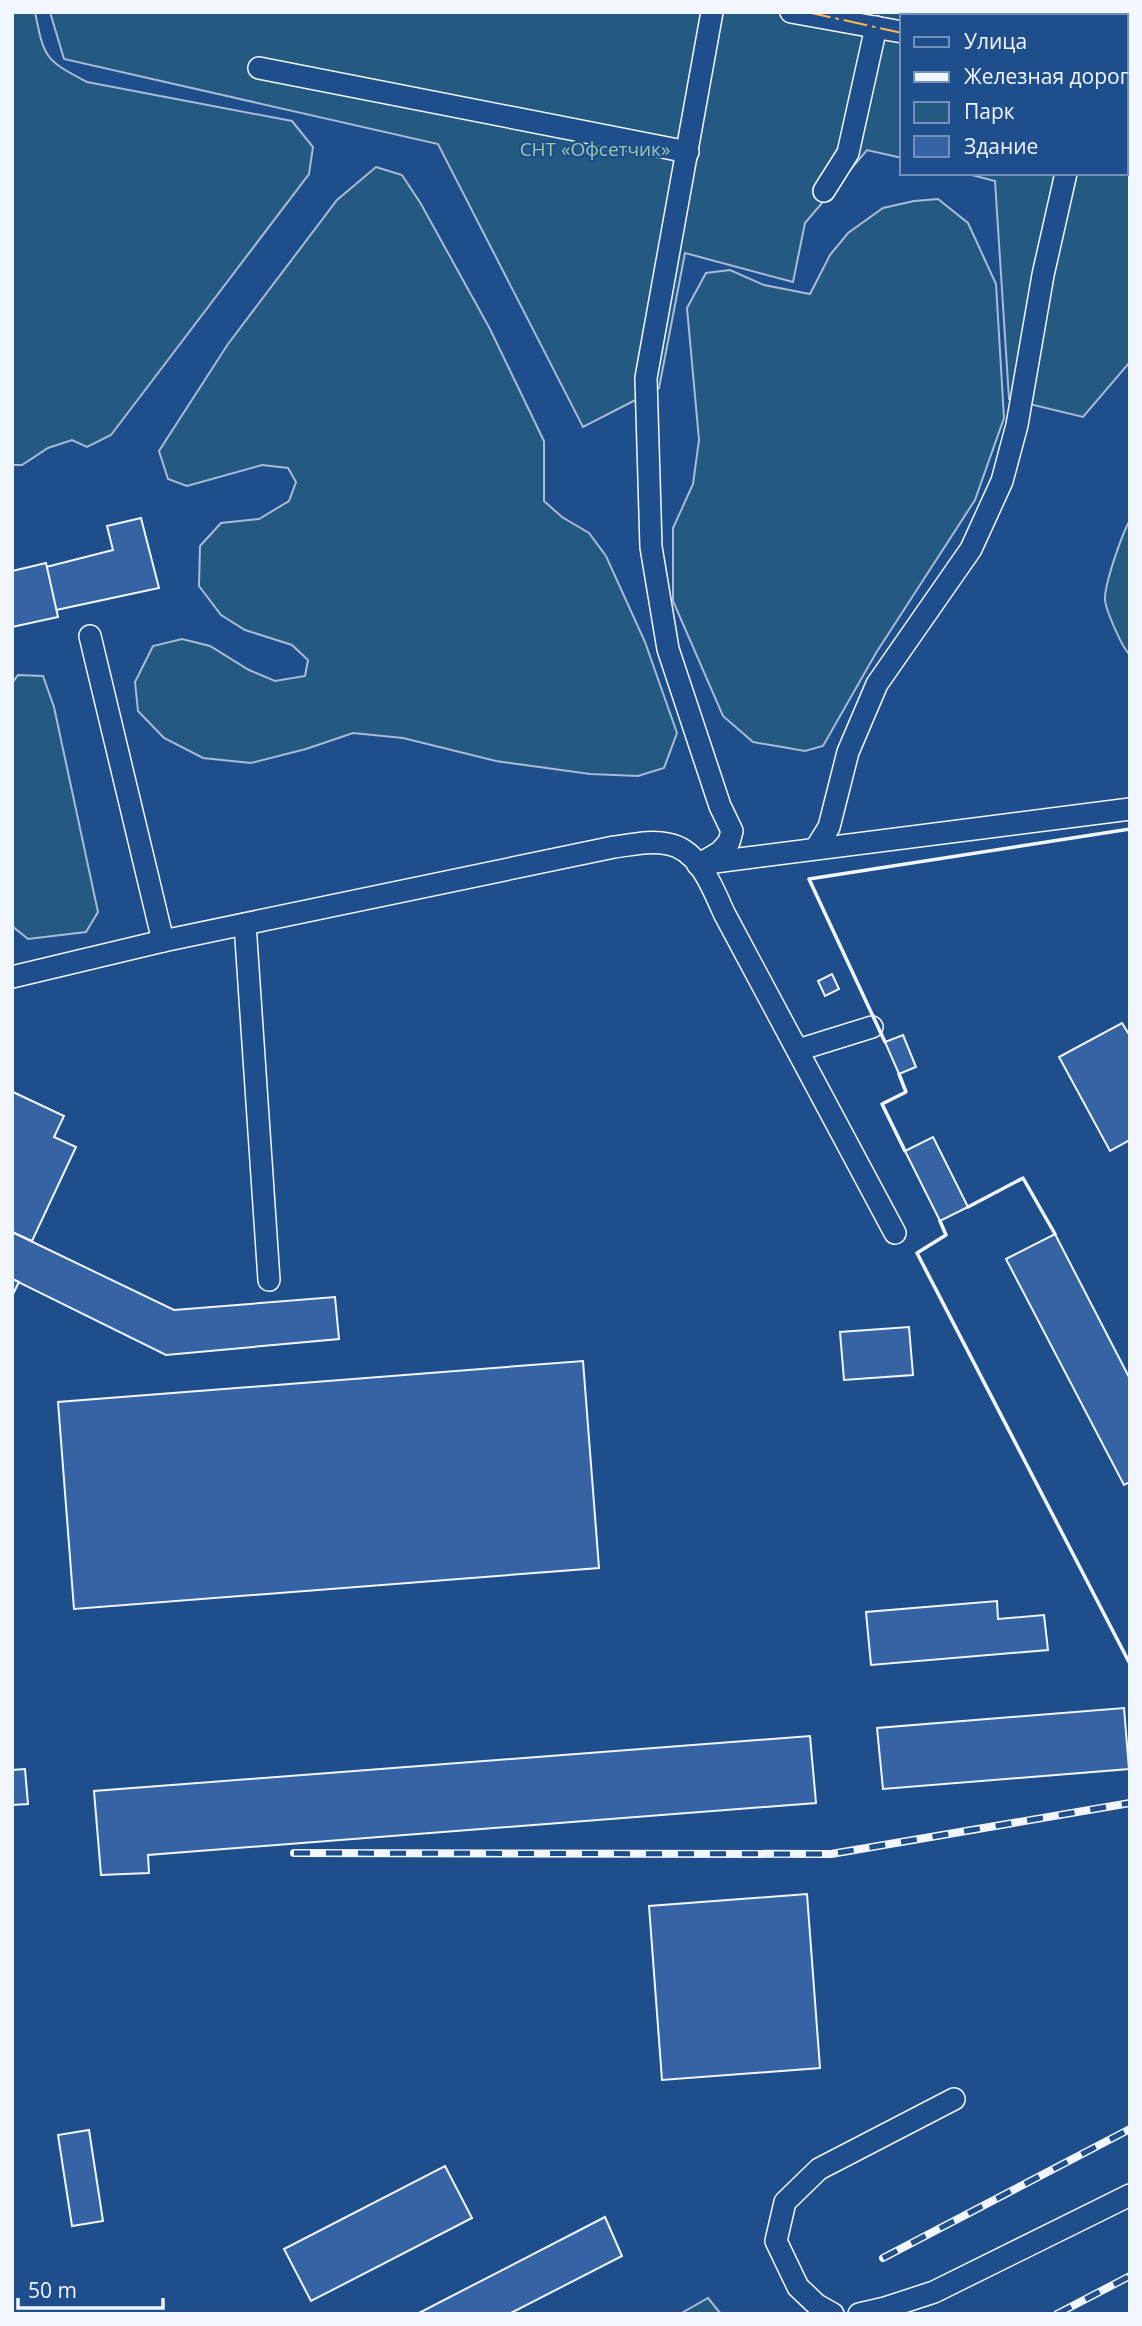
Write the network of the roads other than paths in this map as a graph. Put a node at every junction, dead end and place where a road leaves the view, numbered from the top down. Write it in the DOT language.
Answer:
graph roads {
  1 [pos="712,12"];
  2 [pos="791,12"];
  3 [pos="876,27"];
  4 [pos="900,32"];
  5 [pos="259,68"];
  6 [pos="688,152"];
  7 [pos="1066,175"];
  8 [pos="824,191"];
  9 [pos="90,636"];
  10 [pos="1130,810"];
  11 [pos="816,848"];
  12 [pos="698,865"];
  13 [pos="245,924"];
  14 [pos="163,941"];
  15 [pos="12,976"];
  16 [pos="872,1027"];
  17 [pos="798,1050"];
  18 [pos="895,1234"];
  19 [pos="269,1280"];
  20 [pos="954,2099"];
  21 [pos="1130,2195"];
  22 [pos="833,2314"];
  23 [pos="859,2314"];
  1 -- 6 [label="street"];
  2 -- 3 [label="street"];
  3 -- 4 [label="street"];
  3 -- 8 [label="street"];
  5 -- 6 [label="street"];
  6 -- 12 [label="street"];
  7 -- 11 [label="street"];
  9 -- 14 [label="street"];
  10 -- 11 [label="street"];
  11 -- 12 [label="street"];
  12 -- 13 [label="street"];
  12 -- 17 [label="street"];
  13 -- 14 [label="street"];
  13 -- 19 [label="street"];
  14 -- 15 [label="street"];
  16 -- 17 [label="street"];
  17 -- 18 [label="street"];
  20 -- 22 [label="street"];
  21 -- 23 [label="street"];
}
